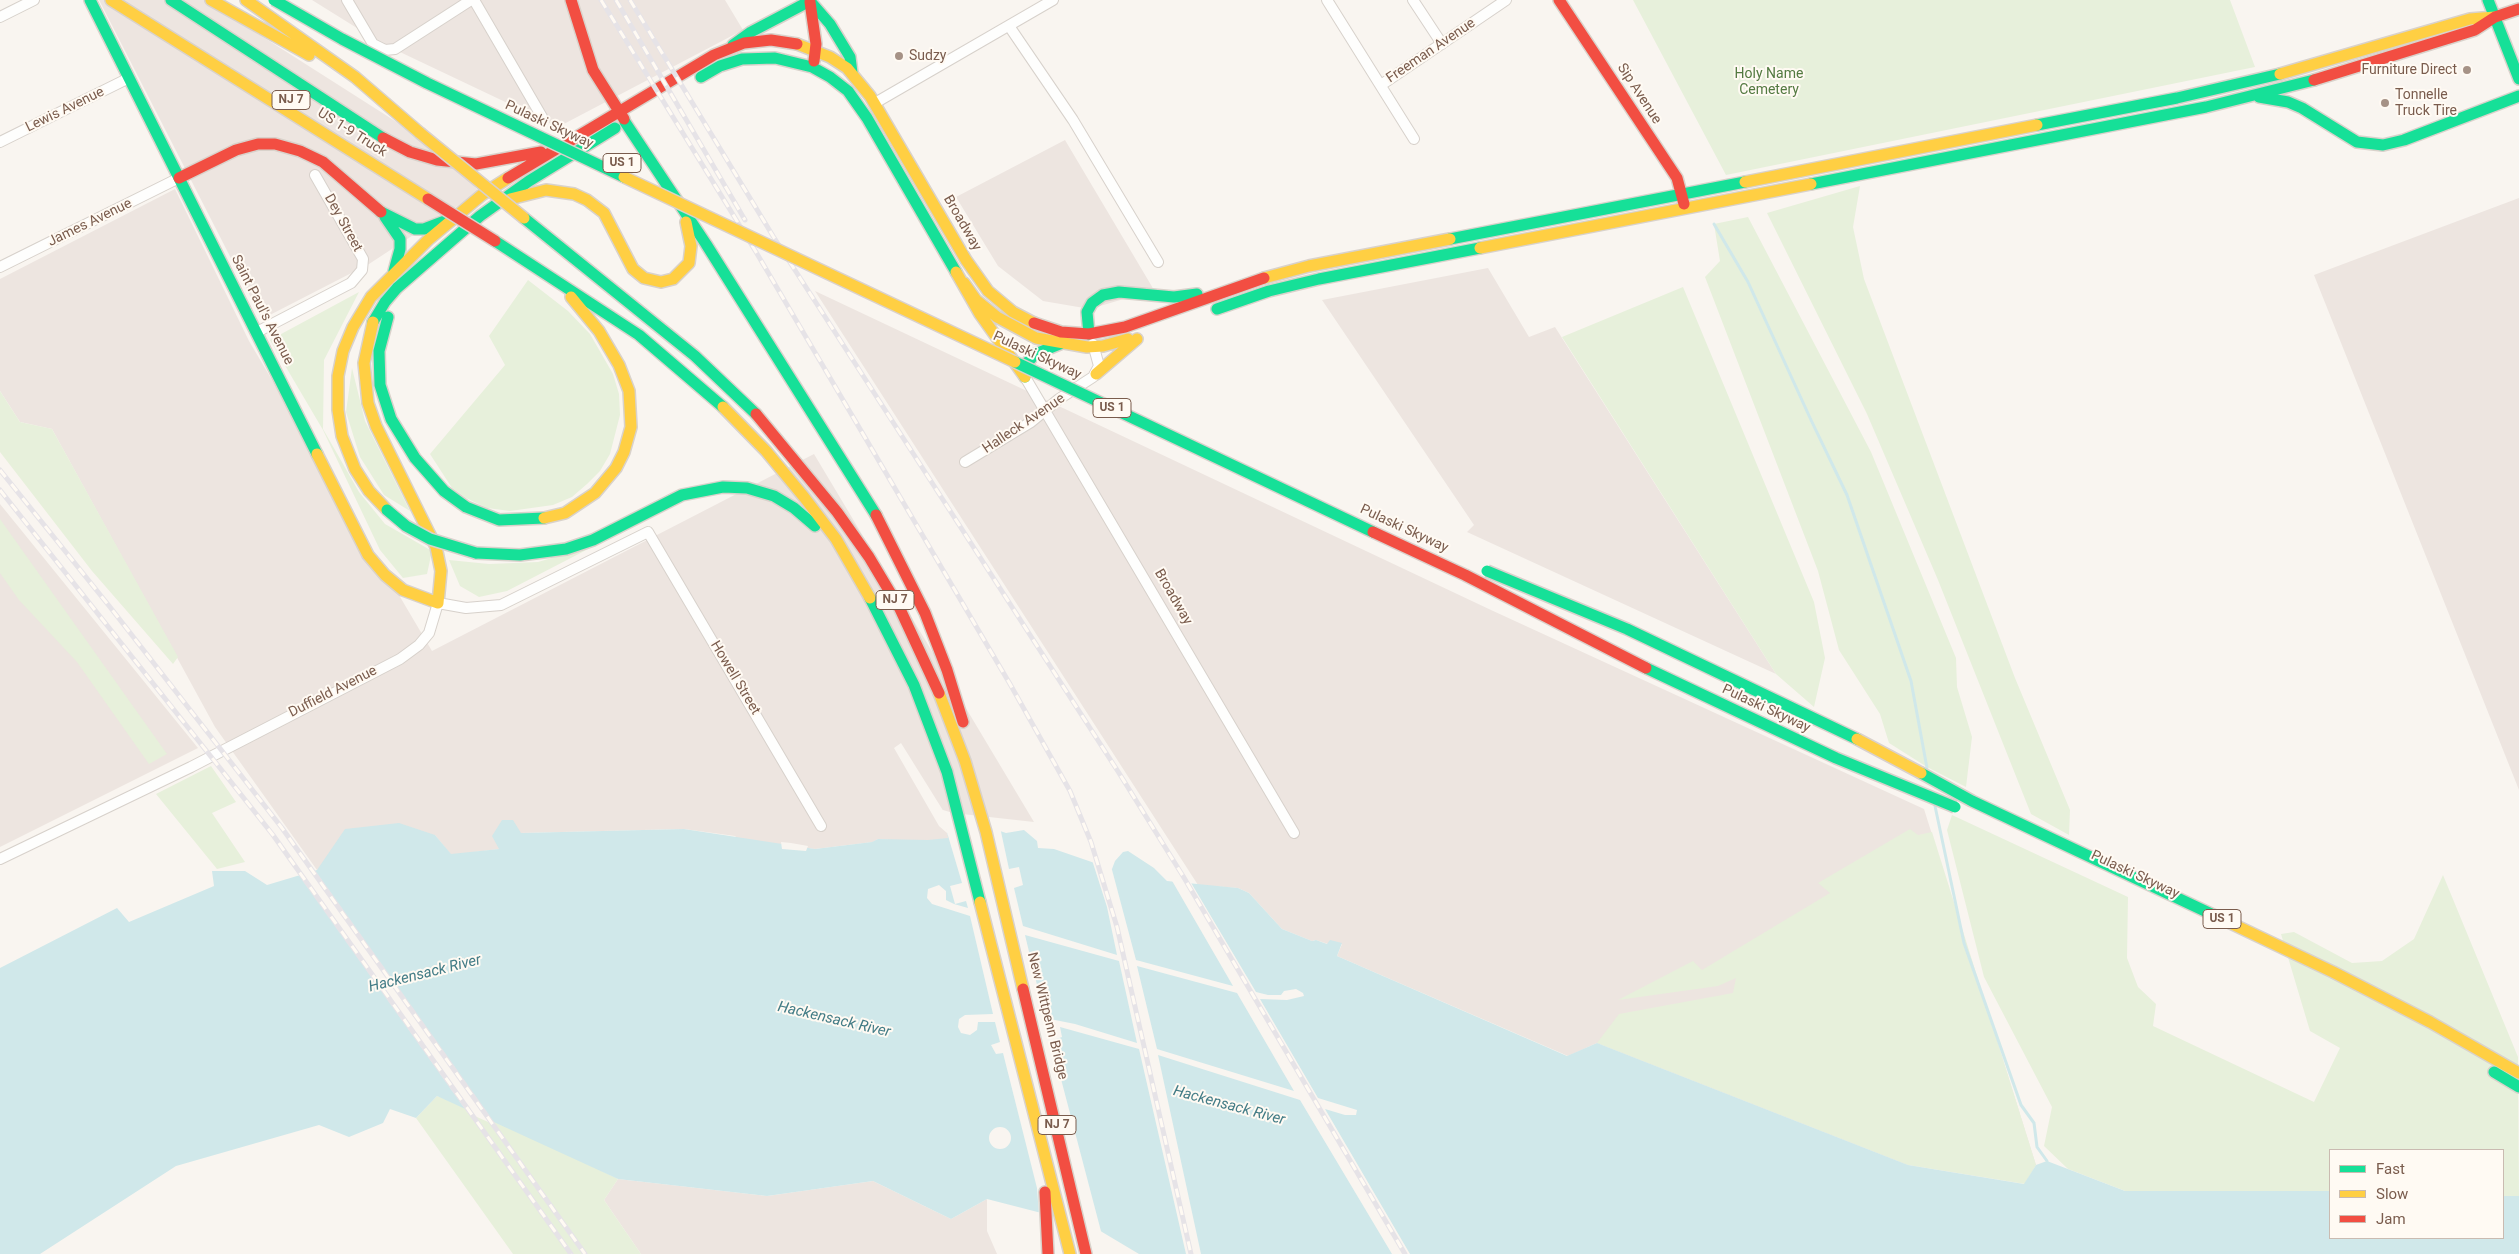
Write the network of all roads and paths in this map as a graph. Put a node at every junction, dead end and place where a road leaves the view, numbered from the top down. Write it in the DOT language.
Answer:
graph roads {
  1 [pos="34,0"];
  2 [pos="90,0"];
  3 [pos="111,0"];
  4 [pos="132,0"];
  5 [pos="157,0"];
  6 [pos="171,0"];
  7 [pos="211,0"];
  8 [pos="246,0"];
  9 [pos="274,0"];
  10 [pos="296,0"];
  11 [pos="347,0"];
  12 [pos="472,0"];
  13 [pos="571,0"];
  14 [pos="810,0"];
  15 [pos="1053,0"];
  16 [pos="1327,0"];
  17 [pos="1413,0"];
  18 [pos="1506,0"];
  19 [pos="1559,0"];
  20 [pos="2488,0"];
  21 [pos="2519,9"];
  22 [pos="141,12"];
  23 [pos="0,17"];
  24 [pos="2495,18"];
  25 [pos="830,24"];
  26 [pos="1009,26"];
  27 [pos="1442,44"];
  28 [pos="727,49"];
  29 [pos="819,52"];
  30 [pos="812,67"];
  31 [pos="852,72"];
  32 [pos="129,78"];
  33 [pos="2519,79"];
  34 [pos="1381,86"];
  35 [pos="313,93"];
  36 [pos="2252,96"];
  37 [pos="2519,96"];
  38 [pos="381,102"];
  39 [pos="874,103"];
  40 [pos="618,111"];
  41 [pos="542,117"];
  42 [pos="625,122"];
  43 [pos="1414,139"];
  44 [pos="0,142"];
  45 [pos="552,150"];
  46 [pos="620,162"];
  47 [pos="644,173"];
  48 [pos="315,174"];
  49 [pos="179,178"];
  50 [pos="685,192"];
  51 [pos="1682,193"];
  52 [pos="493,205"];
  53 [pos="1685,209"];
  54 [pos="382,212"];
  55 [pos="685,215"];
  56 [pos="451,219"];
  57 [pos="499,237"];
  58 [pos="1158,262"];
  59 [pos="0,267"];
  60 [pos="393,273"];
  61 [pos="551,276"];
  62 [pos="411,278"];
  63 [pos="964,283"];
  64 [pos="586,286"];
  65 [pos="1240,286"];
  66 [pos="601,296"];
  67 [pos="1202,314"];
  68 [pos="978,331"];
  69 [pos="257,332"];
  70 [pos="1089,334"];
  71 [pos="1060,344"];
  72 [pos="1094,347"];
  73 [pos="1041,361"];
  74 [pos="1096,374"];
  75 [pos="1025,377"];
  76 [pos="1077,378"];
  77 [pos="1095,386"];
  78 [pos="1046,411"];
  79 [pos="775,437"];
  80 [pos="965,462"];
  81 [pos="1478,567"];
  82 [pos="852,569"];
  83 [pos="438,603"];
  84 [pos="1964,811"];
  85 [pos="821,826"];
  86 [pos="986,832"];
  87 [pos="1294,833"];
  88 [pos="0,859"];
  89 [pos="2455,1050"];
  90 [pos="2519,1072"];
  91 [pos="2519,1087"];
  92 [pos="1033,1114"];
  93 [pos="1078,1210"];
  94 [pos="1048,1254"];
  95 [pos="1070,1254"];
  96 [pos="1086,1254"];
  97 [pos="1095,1254"];
  1 -- 23 [label="street"];
  2 -- 32 [label="main road, Saint Paul's Avenue"];
  3 -- 22 [label="main road, US 1-9 Truck"];
  4 -- 22 [label="main road, NJ 7"];
  5 -- 35 [label="main road"];
  6 -- 35 [label="main road"];
  7 -- 38 [label="main road"];
  8 -- 38 [label="main road"];
  9 -- 84 [label="main road, Pulaski Skyway / US 1, bridge"];
  10 -- 46 [label="main road, Pulaski Skyway / US 1"];
  11 -- 12 [label="street"];
  12 -- 41 [label="street"];
  13 -- 40 [label="main road"];
  14 -- 25 [label="main road"];
  14 -- 28 [label="main road"];
  14 -- 29 [label="main road"];
  15 -- 26 [label="street"];
  16 -- 34 [label="street"];
  17 -- 27 [label="street"];
  18 -- 27 [label="street, Freeman Avenue"];
  19 -- 51 [label="main road, Sip Avenue"];
  20 -- 24 [label="main road"];
  21 -- 24 [label="main road"];
  22 -- 57 [label="main road, NJ 7"];
  22 -- 57 [label="main road, US 1-9 Truck, bridge"];
  24 -- 33 [label="main road"];
  24 -- 36 [label="main road"];
  24 -- 51 [label="main road"];
  25 -- 29 [label="main road"];
  25 -- 31 [label="main road"];
  26 -- 39 [label="street"];
  26 -- 58 [label="street"];
  27 -- 34 [label="street, Freeman Avenue"];
  28 -- 29 [label="main road"];
  28 -- 40 [label="main road"];
  29 -- 30 [label="main road"];
  29 -- 31 [label="main road"];
  30 -- 42 [label="main road, Broadway"];
  30 -- 63 [label="main road, Broadway"];
  31 -- 39 [label="main road, Broadway"];
  32 -- 44 [label="street, Lewis Avenue"];
  32 -- 49 [label="main road, Saint Paul's Avenue"];
  34 -- 43 [label="street"];
  35 -- 45 [label="main road"];
  36 -- 37 [label="main road"];
  36 -- 53 [label="main road"];
  38 -- 79 [label="main road, bridge"];
  39 -- 70 [label="main road, Broadway"];
  40 -- 42 [label="main road"];
  40 -- 45 [label="main road"];
  42 -- 52 [label="main road, Broadway"];
  42 -- 55 [label="main road"];
  45 -- 56 [label="main road"];
  47 -- 50 [label="main road, US 1"];
  48 -- 69 [label="street, Dey Street"];
  49 -- 54 [label="main road"];
  49 -- 59 [label="street, James Avenue"];
  49 -- 69 [label="main road, Saint Paul's Avenue"];
  51 -- 53 [label="main road, Sip Avenue"];
  51 -- 65 [label="main road"];
  52 -- 55 [label="main road"];
  52 -- 62 [label="main road, Broadway"];
  53 -- 67 [label="main road"];
  54 -- 56 [label="main road"];
  54 -- 60 [label="main road"];
  55 -- 86 [label="main road"];
  56 -- 60 [label="main road"];
  57 -- 61 [label="main road, US 1-9 Truck"];
  57 -- 64 [label="main road, NJ 7"];
  60 -- 82 [label="main road, bridge"];
  61 -- 62 [label="main road"];
  61 -- 82 [label="main road, NJ 7"];
  62 -- 83 [label="main road"];
  63 -- 71 [label="main road"];
  63 -- 75 [label="main road"];
  65 -- 70 [label="main road, Broadway"];
  65 -- 70 [label="main road"];
  66 -- 79 [label="main road, NJ 7"];
  68 -- 73 [label="main road, Pulaski Skyway"];
  69 -- 83 [label="main road, Saint Paul's Avenue"];
  70 -- 72 [label="street"];
  71 -- 72 [label="main road"];
  71 -- 75 [label="main road"];
  72 -- 74 [label="street"];
  72 -- 74 [label="main road"];
  74 -- 78 [label="street, Halleck Avenue"];
  75 -- 78 [label="street, Broadway"];
  76 -- 77 [label="main road, Pulaski Skyway / US 1"];
  78 -- 80 [label="street, Halleck Avenue"];
  78 -- 87 [label="street, Broadway"];
  79 -- 86 [label="main road, New Wittpenn Bridge / NJ 7"];
  81 -- 90 [label="main road, Pulaski Skyway / US 1, bridge"];
  82 -- 92 [label="main road, NJ 7"];
  83 -- 85 [label="street, Howell Street"];
  83 -- 88 [label="street, Duffield Avenue"];
  86 -- 93 [label="main road, New Wittpenn Bridge / NJ 7"];
  89 -- 91 [label="main road"];
  92 -- 94 [label="main road"];
  92 -- 95 [label="main road, NJ 7"];
  93 -- 96 [label="main road, New Wittpenn Bridge / NJ 7"];
  93 -- 97 [label="main road"];
}
